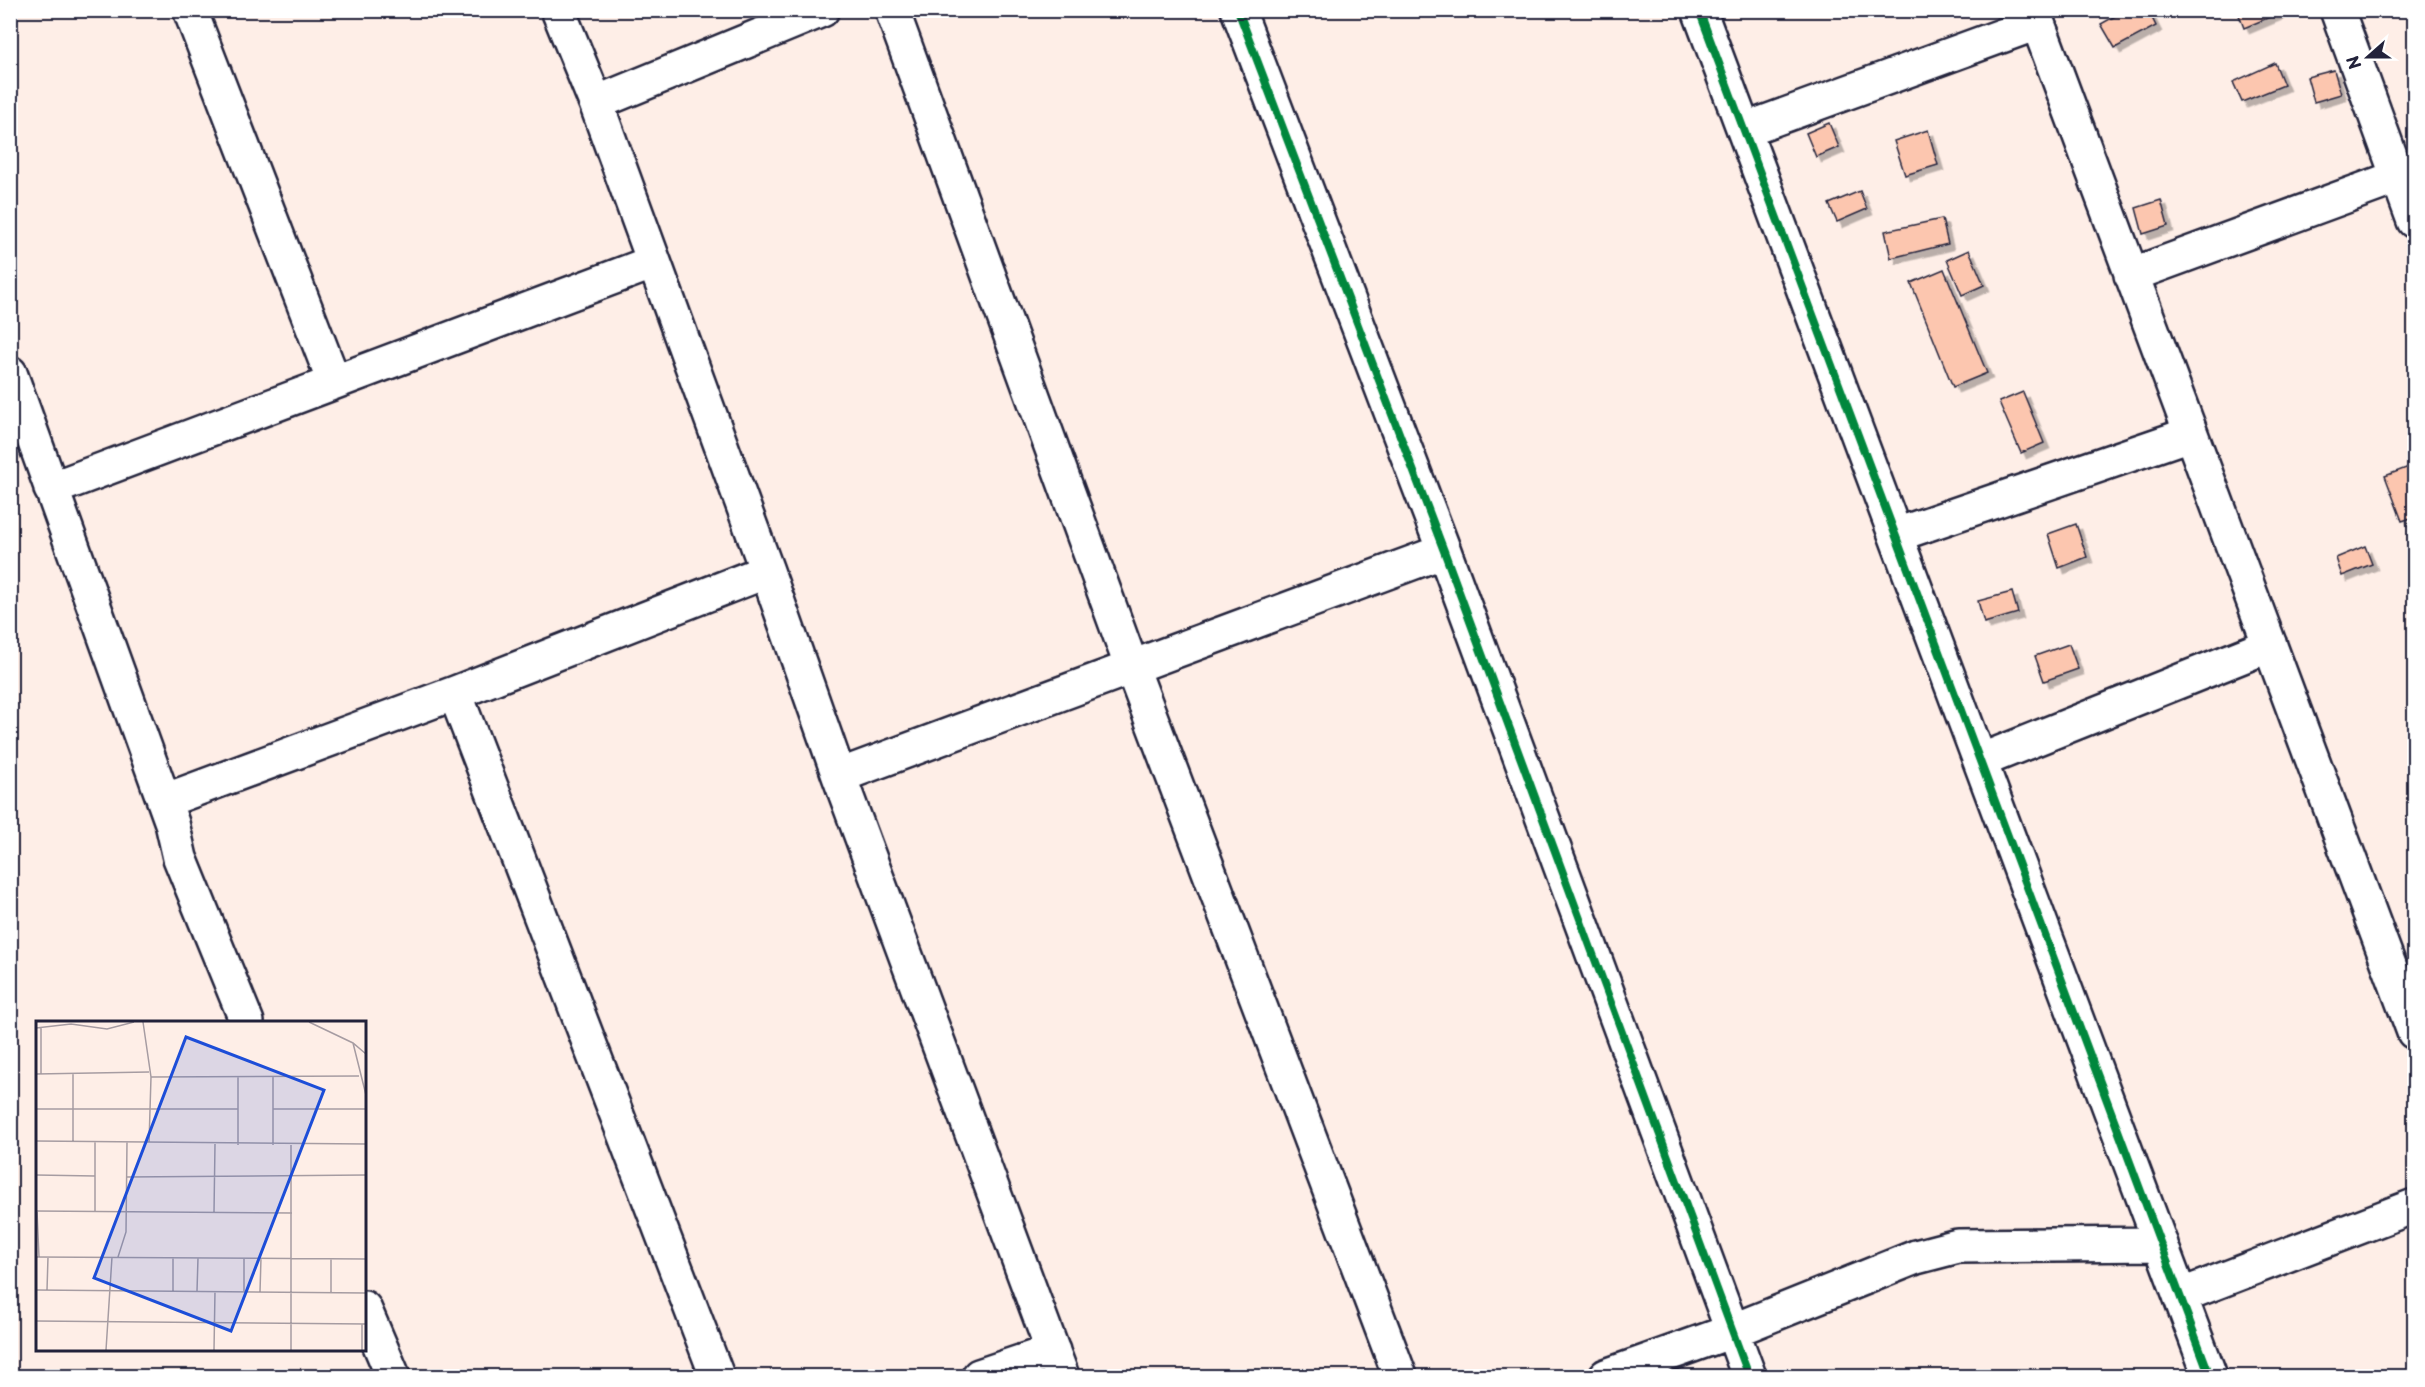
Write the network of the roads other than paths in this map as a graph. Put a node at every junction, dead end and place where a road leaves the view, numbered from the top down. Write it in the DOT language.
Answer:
graph roads {
  1 [pos="190,10"];
  2 [pos="558,10"];
  3 [pos="822,10"];
  4 [pos="892,10"];
  5 [pos="1238,10"];
  6 [pos="1699,10"];
  7 [pos="2337,10"];
  8 [pos="2035,16"];
  9 [pos="596,103"];
  10 [pos="1744,130"];
  11 [pos="2406,174"];
  12 [pos="2415,221"];
  13 [pos="654,262"];
  14 [pos="2131,276"];
  15 [pos="10,373"];
  16 [pos="334,382"];
  17 [pos="2190,435"];
  18 [pos="51,489"];
  19 [pos="1896,536"];
  20 [pos="1444,551"];
  21 [pos="767,571"];
  22 [pos="2270,645"];
  23 [pos="1132,668"];
  24 [pos="455,693"];
  25 [pos="1980,761"];
  26 [pos="839,776"];
  27 [pos="164,801"];
  28 [pos="246,1021"];
  29 [pos="2415,1032"];
  30 [pos="2415,1206"];
  31 [pos="2161,1244"];
  32 [pos="2180,1296"];
  33 [pos="366,1313"];
  34 [pos="1732,1331"];
  35 [pos="1058,1364"];
  36 [pos="393,1377"];
  37 [pos="717,1377"];
  38 [pos="979,1377"];
  39 [pos="1401,1377"];
  40 [pos="1606,1377"];
  41 [pos="1749,1377"];
  42 [pos="2210,1377"];
  1 -- 16 [label="street"];
  2 -- 9 [label="street"];
  3 -- 9 [label="street"];
  4 -- 23 [label="street"];
  5 -- 20 [label="street"];
  6 -- 10 [label="street"];
  7 -- 11 [label="street"];
  8 -- 10 [label="street"];
  8 -- 14 [label="street"];
  9 -- 13 [label="street"];
  10 -- 19 [label="street"];
  11 -- 12 [label="street"];
  11 -- 14 [label="street"];
  13 -- 16 [label="street"];
  13 -- 21 [label="street"];
  14 -- 17 [label="street"];
  15 -- 18 [label="street"];
  16 -- 18 [label="street"];
  17 -- 19 [label="street"];
  17 -- 22 [label="street"];
  18 -- 27 [label="street"];
  19 -- 25 [label="street"];
  20 -- 23 [label="street"];
  20 -- 34 [label="street"];
  21 -- 24 [label="street"];
  21 -- 26 [label="street"];
  22 -- 25 [label="street"];
  22 -- 29 [label="street"];
  23 -- 26 [label="street"];
  23 -- 39 [label="street"];
  24 -- 27 [label="street"];
  24 -- 37 [label="street"];
  25 -- 31 [label="street"];
  26 -- 35 [label="street"];
  27 -- 28 [label="street"];
  30 -- 32 [label="street"];
  31 -- 32 [label="street"];
  31 -- 34 [label="street"];
  32 -- 42 [label="street"];
  33 -- 36 [label="street"];
  34 -- 40 [label="street"];
  34 -- 41 [label="street"];
  35 -- 38 [label="street"];
}
